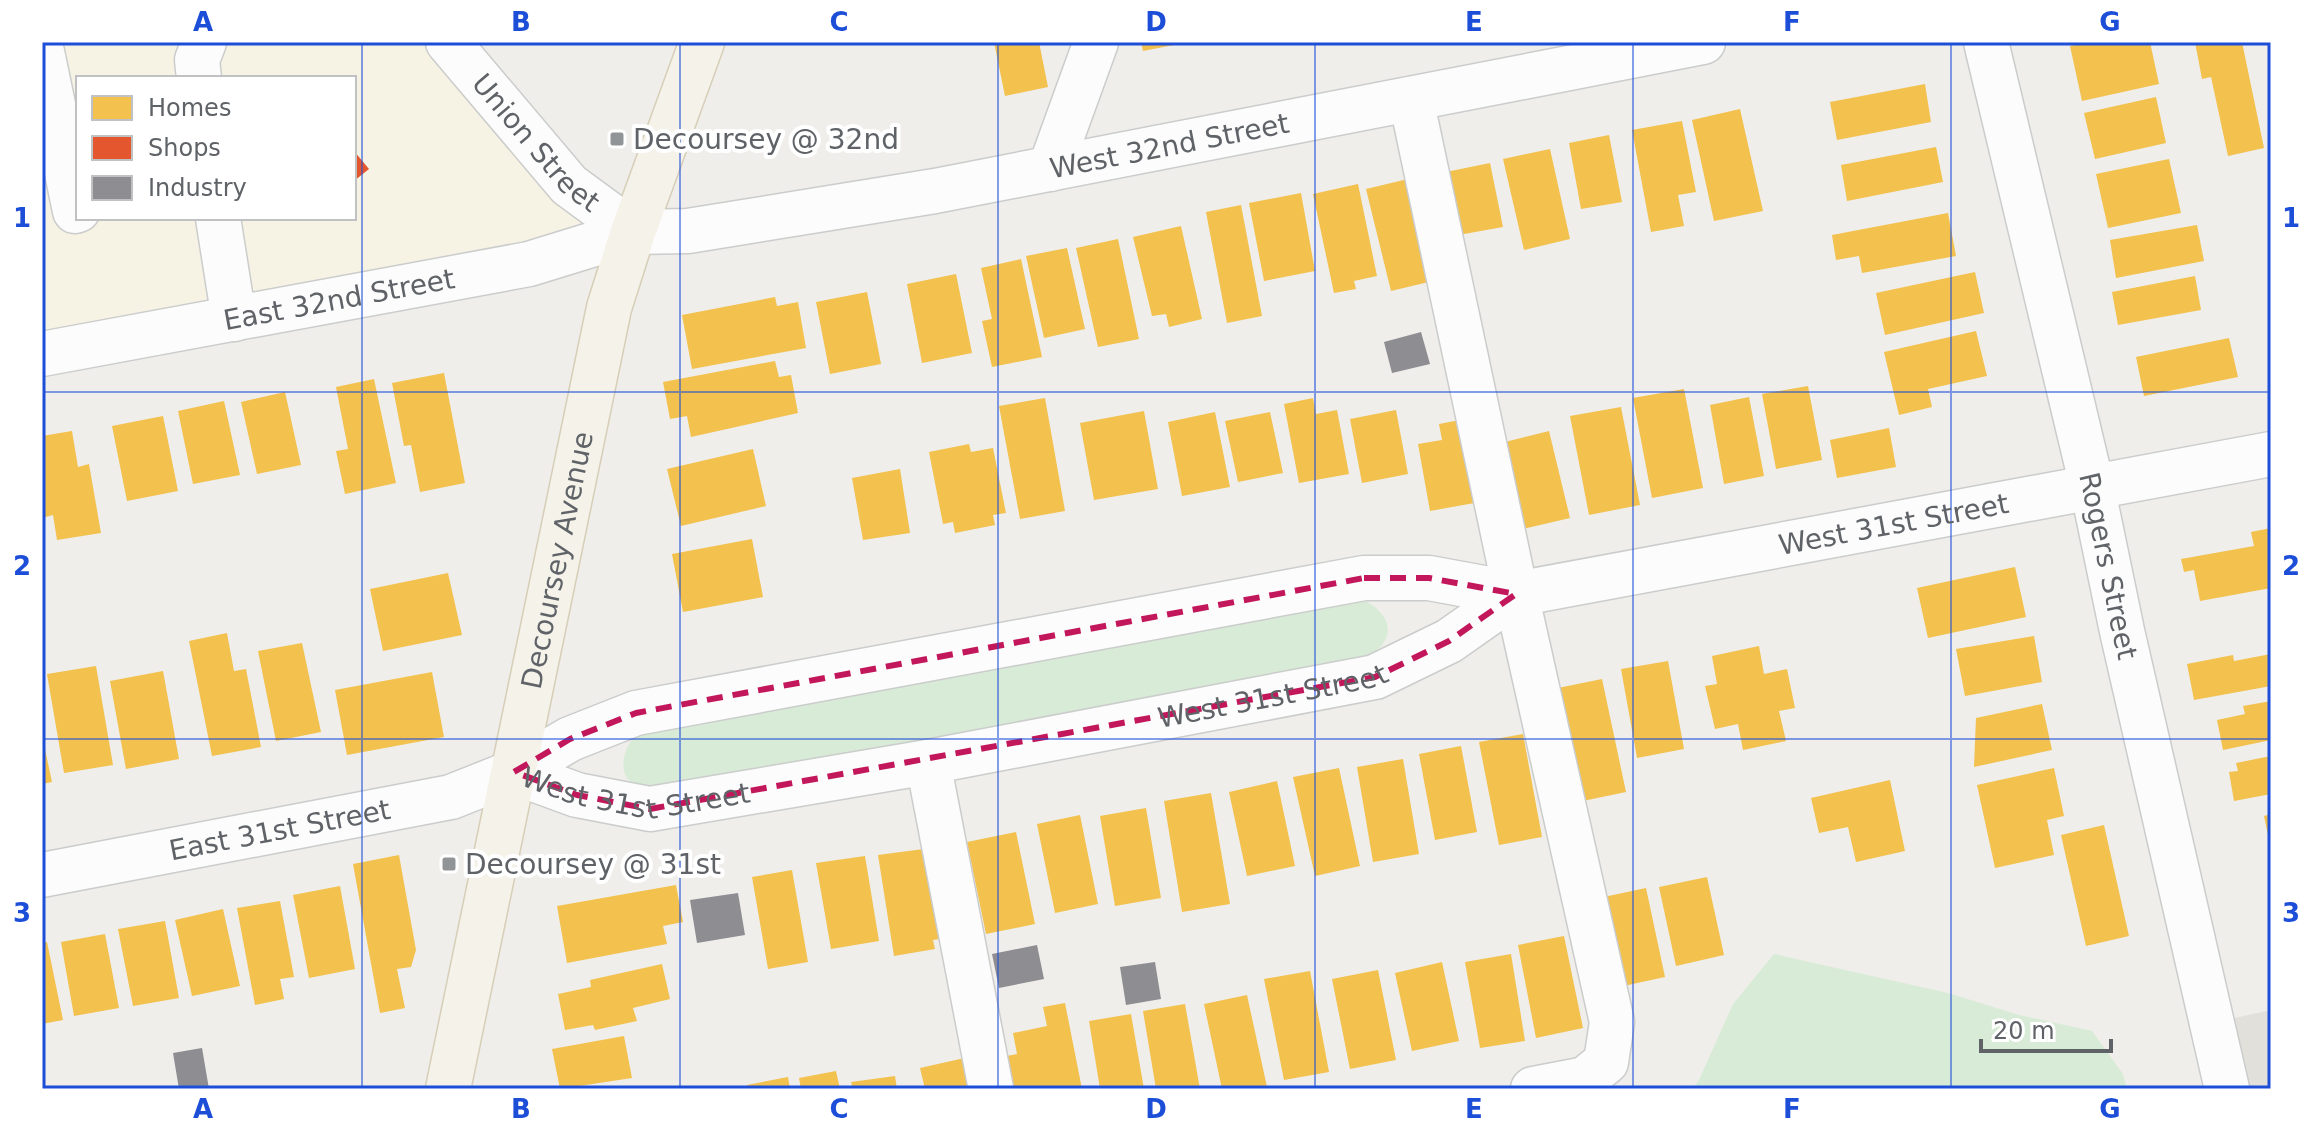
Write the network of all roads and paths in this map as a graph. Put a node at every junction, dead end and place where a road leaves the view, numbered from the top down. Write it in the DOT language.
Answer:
graph roads {
  1 [pos="204,42"];
  2 [pos="448,42"];
  3 [pos="702,42"];
  4 [pos="1096,42"];
  5 [pos="1703,42"];
  6 [pos="1986,42"];
  7 [pos="42,52"];
  8 [pos="199,76"];
  9 [pos="1411,99"];
  10 [pos="1050,169"];
  11 [pos="76,211"];
  12 [pos="218,220"];
  13 [pos="633,232"];
  14 [pos="234,319"];
  15 [pos="42,354"];
  16 [pos="2271,454"];
  17 [pos="2092,486"];
  18 [pos="1516,594"];
  19 [pos="928,762"];
  20 [pos="514,772"];
  21 [pos="42,875"];
  22 [pos="448,1089"];
  23 [pos="991,1089"];
  24 [pos="1533,1089"];
  25 [pos="2227,1089"];
  1 -- 8 [label="street"];
  2 -- 13 [label="street, Union Street"];
  3 -- 13 [label="main road, Decoursey Avenue"];
  4 -- 10 [label="street"];
  5 -- 9 [label="street, West 32nd Street"];
  6 -- 17 [label="street, Rogers Street"];
  7 -- 11 [label="street"];
  9 -- 10 [label="street, West 32nd Street"];
  9 -- 18 [label="street"];
  10 -- 13 [label="street, West 32nd Street"];
  12 -- 14 [label="street"];
  13 -- 14 [label="street, East 32nd Street"];
  13 -- 20 [label="main road, Decoursey Avenue"];
  14 -- 15 [label="street, East 32nd Street"];
  16 -- 17 [label="street, West 31st Street"];
  17 -- 18 [label="street, West 31st Street"];
  17 -- 25 [label="street, Rogers Street"];
  18 -- 19 [label="street, West 31st Street"];
  18 -- 20 [label="street, West 31st Street"];
  18 -- 24 [label="street"];
  19 -- 20 [label="street, West 31st Street"];
  19 -- 23 [label="street"];
  20 -- 21 [label="street, East 31st Street"];
  20 -- 22 [label="main road, Decoursey Avenue"];
}
